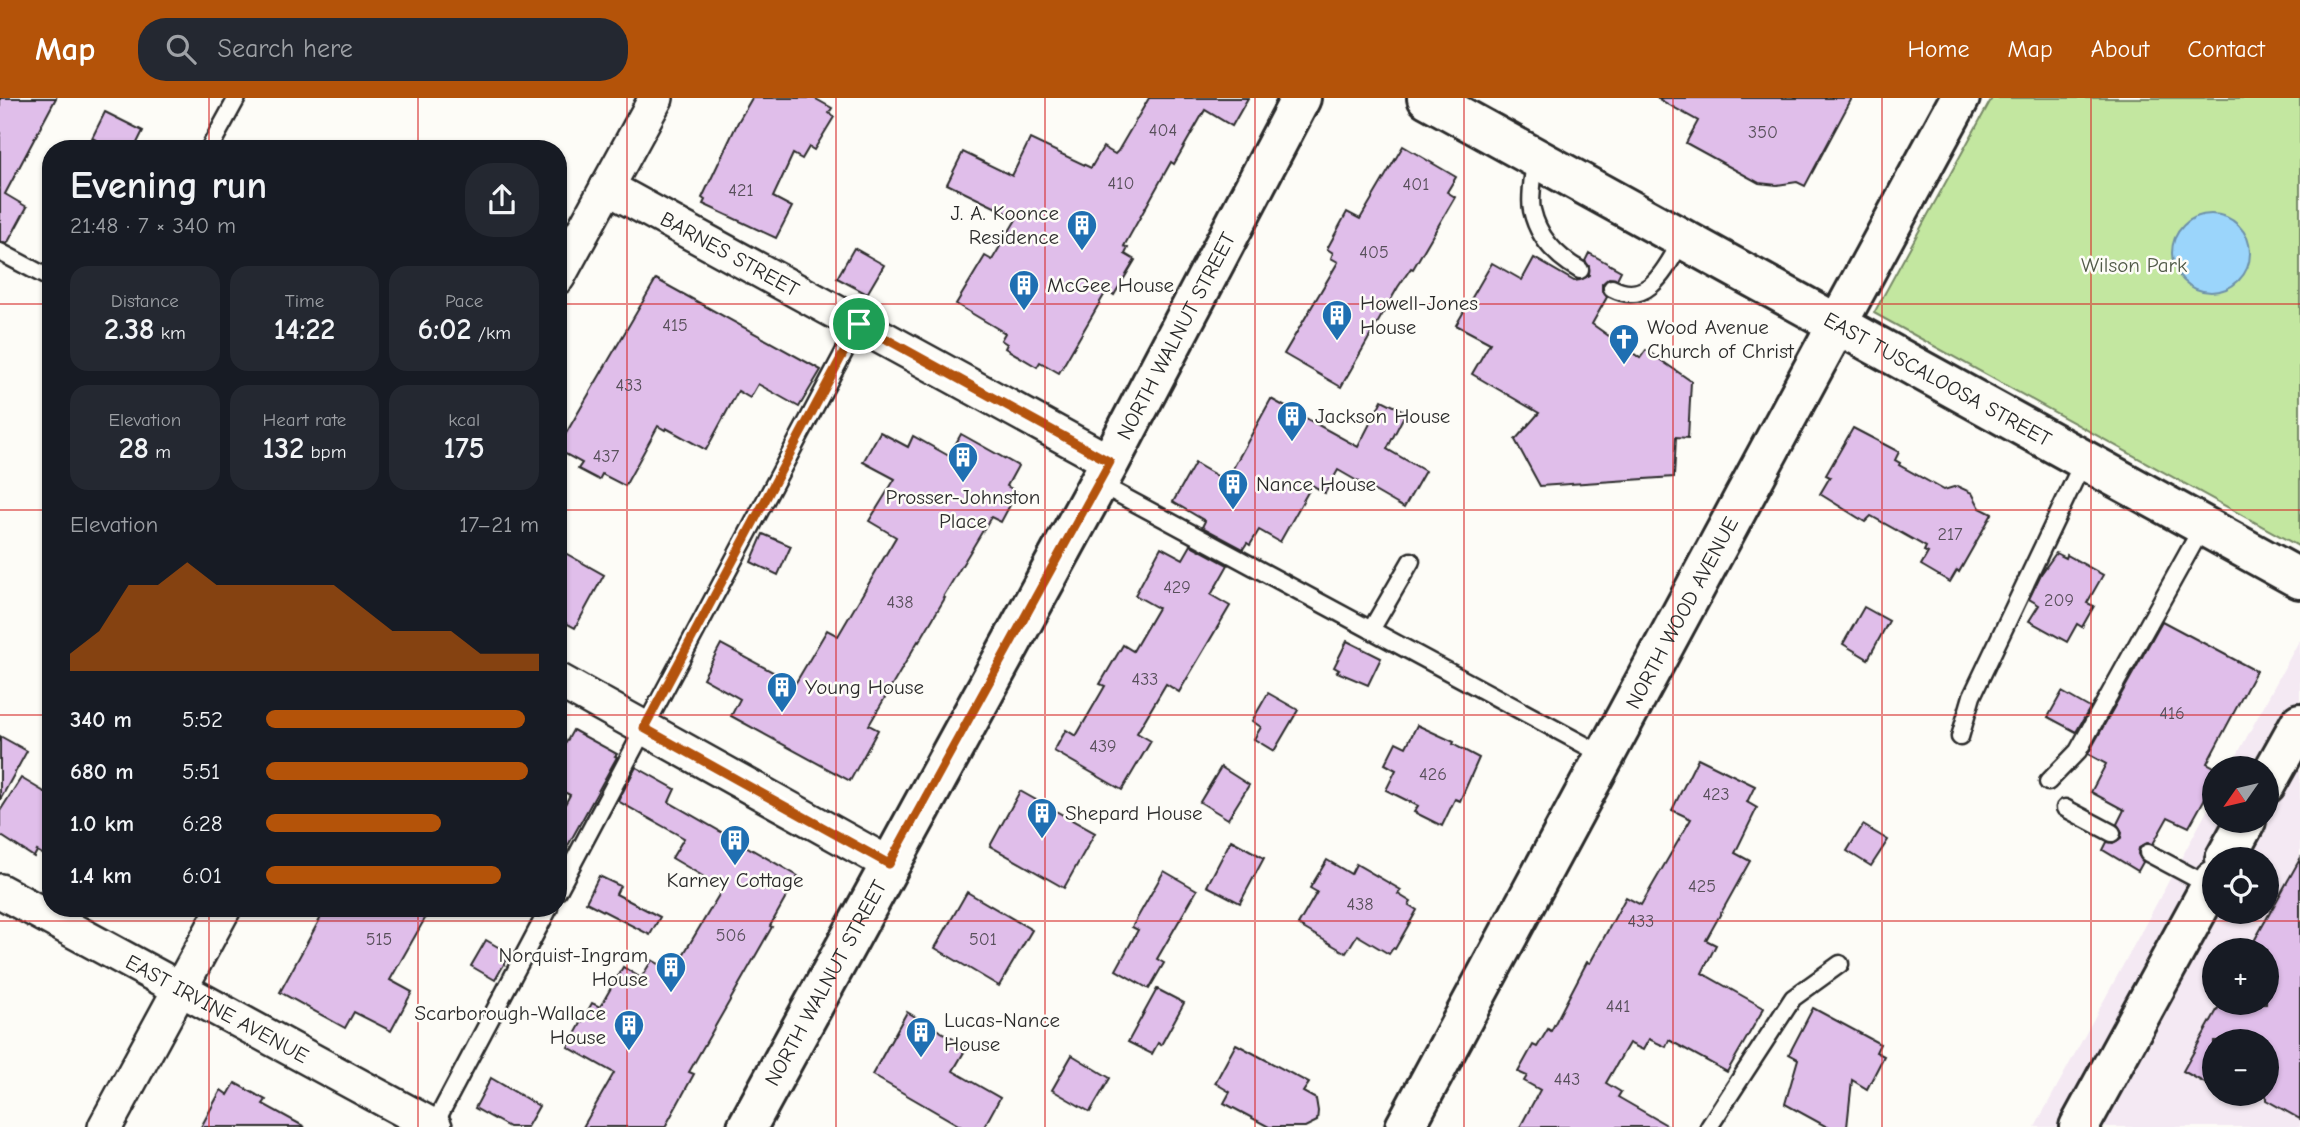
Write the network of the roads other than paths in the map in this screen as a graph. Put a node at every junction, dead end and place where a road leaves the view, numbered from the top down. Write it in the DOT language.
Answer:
graph roads {
  1 [pos="237,98"];
  2 [pos="656,98"];
  3 [pos="1301,98"];
  4 [pos="1427,98"];
  5 [pos="1959,98"];
  6 [pos="214,140"];
  7 [pos="1535,157"];
  8 [pos="607,187"];
  9 [pos="1683,239"];
  10 [pos="0,252"];
  11 [pos="567,260"];
  12 [pos="1580,271"];
  13 [pos="42,274"];
  14 [pos="1612,288"];
  15 [pos="859,324"];
  16 [pos="1836,324"];
  17 [pos="2084,460"];
  18 [pos="1104,472"];
  19 [pos="2203,526"];
  20 [pos="1411,561"];
  21 [pos="2300,579"];
  22 [pos="1371,630"];
  23 [pos="567,685"];
  24 [pos="2300,723"];
  25 [pos="644,728"];
  26 [pos="1960,737"];
  27 [pos="1606,757"];
  28 [pos="2279,761"];
  29 [pos="2048,782"];
  30 [pos="2065,808"];
  31 [pos="2112,834"];
  32 [pos="2148,853"];
  33 [pos="889,864"];
  34 [pos="2202,870"];
  35 [pos="567,874"];
  36 [pos="0,891"];
  37 [pos="2202,901"];
  38 [pos="42,913"];
  39 [pos="49,917"];
  40 [pos="219,917"];
  41 [pos="544,917"];
  42 [pos="1840,964"];
  43 [pos="182,988"];
  44 [pos="105,1127"];
  45 [pos="434,1127"];
  46 [pos="747,1127"];
  47 [pos="1405,1127"];
  48 [pos="1709,1127"];
  49 [pos="2079,1127"];
  1 -- 6 [label="lane"];
  2 -- 8 [label="street"];
  3 -- 18 [label="street, NORTH WALNUT STREET"];
  4 -- 7 [label="street, EAST TUSCALOOSA STREET"];
  5 -- 16 [label="street, NORTH WOOD AVENUE"];
  7 -- 9 [label="street, EAST TUSCALOOSA STREET"];
  7 -- 12 [label="lane"];
  8 -- 11 [label="street"];
  8 -- 15 [label="street, BARNES STREET"];
  9 -- 14 [label="lane"];
  9 -- 16 [label="street, EAST TUSCALOOSA STREET"];
  10 -- 13 [label="lane"];
  15 -- 18 [label="street, BARNES STREET"];
  15 -- 25 [label="lane"];
  16 -- 17 [label="street, EAST TUSCALOOSA STREET"];
  16 -- 27 [label="street, NORTH WOOD AVENUE"];
  17 -- 19 [label="street, EAST TUSCALOOSA STREET"];
  17 -- 26 [label="lane"];
  18 -- 22 [label="lane"];
  18 -- 33 [label="street, NORTH WALNUT STREET"];
  19 -- 21 [label="street, EAST TUSCALOOSA STREET"];
  19 -- 29 [label="lane"];
  20 -- 22 [label="lane"];
  22 -- 27 [label="lane"];
  23 -- 25 [label="street"];
  24 -- 28 [label="street"];
  25 -- 33 [label="street"];
  25 -- 35 [label="lane"];
  27 -- 47 [label="street, NORTH WOOD AVENUE"];
  30 -- 31 [label="lane"];
  32 -- 34 [label="lane"];
  33 -- 46 [label="street, NORTH WALNUT STREET"];
  36 -- 38 [label="street, EAST IRVINE AVENUE"];
  37 -- 49 [label="street"];
  39 -- 43 [label="street, EAST IRVINE AVENUE"];
  40 -- 43 [label="street"];
  41 -- 45 [label="lane"];
  42 -- 48 [label="lane"];
  43 -- 44 [label="street"];
  43 -- 45 [label="street, EAST IRVINE AVENUE"];
}
